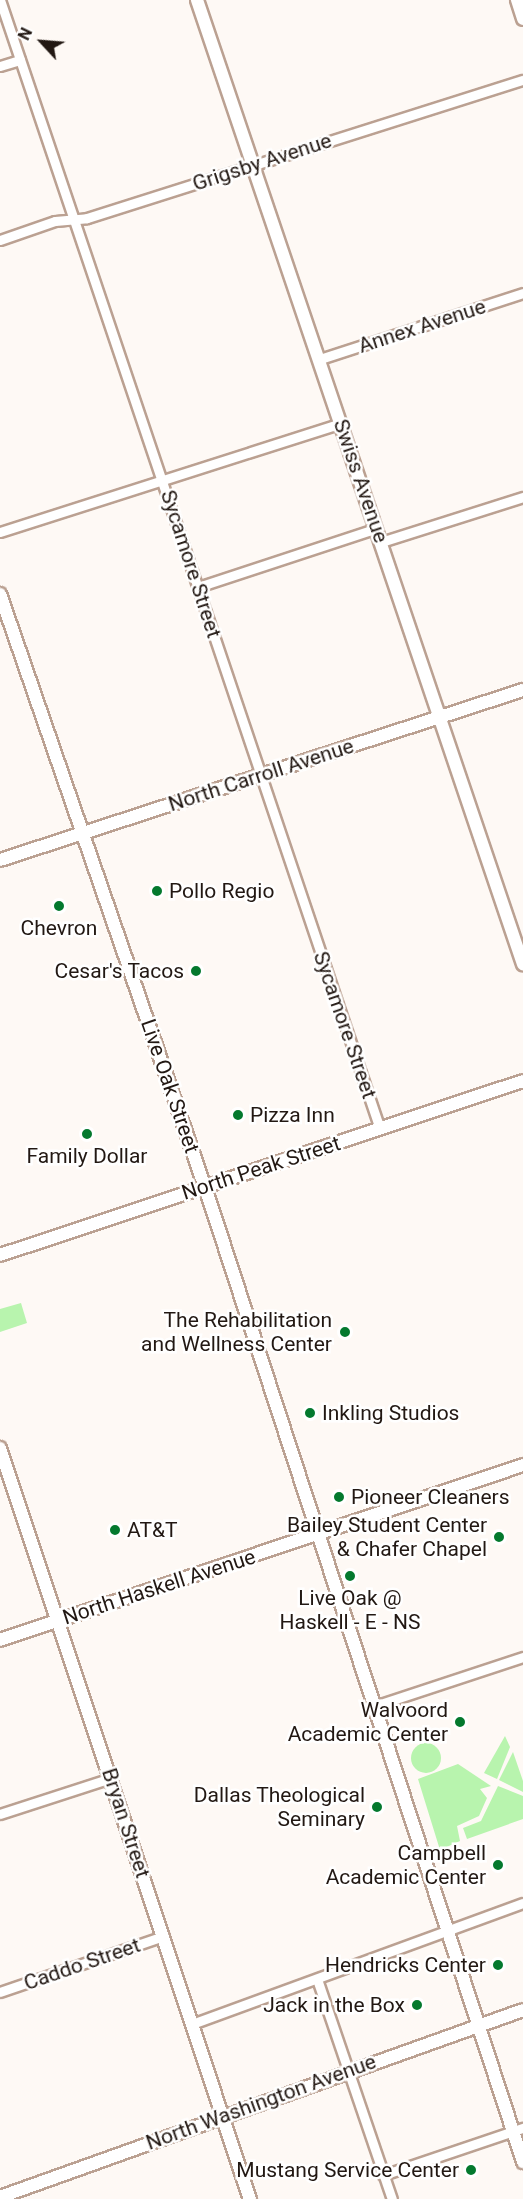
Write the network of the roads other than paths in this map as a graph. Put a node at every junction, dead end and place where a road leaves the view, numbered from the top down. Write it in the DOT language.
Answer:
graph roads {
  1 [pos="0,0"];
  2 [pos="197,0"];
  3 [pos="517,0"];
  4 [pos="523,19"];
  5 [pos="20,60"];
  6 [pos="0,66"];
  7 [pos="523,80"];
  8 [pos="252,165"];
  9 [pos="73,219"];
  10 [pos="0,240"];
  11 [pos="523,293"];
  12 [pos="320,359"];
  13 [pos="342,423"];
  14 [pos="163,479"];
  15 [pos="523,497"];
  16 [pos="377,528"];
  17 [pos="0,532"];
  18 [pos="381,542"];
  19 [pos="198,587"];
  20 [pos="0,594"];
  21 [pos="523,690"];
  22 [pos="440,716"];
  23 [pos="261,775"];
  24 [pos="83,833"];
  25 [pos="0,860"];
  26 [pos="523,963"];
  27 [pos="523,1082"];
  28 [pos="380,1129"];
  29 [pos="204,1186"];
  30 [pos="0,1255"];
  31 [pos="0,1448"];
  32 [pos="523,1465"];
  33 [pos="319,1534"];
  34 [pos="58,1620"];
  35 [pos="0,1640"];
  36 [pos="523,1657"];
  37 [pos="374,1706"];
  38 [pos="111,1778"];
  39 [pos="0,1814"];
  40 [pos="523,1904"];
  41 [pos="444,1931"];
  42 [pos="164,1936"];
  43 [pos="316,1979"];
  44 [pos="0,1992"];
  45 [pos="523,2010"];
  46 [pos="192,2024"];
  47 [pos="476,2024"];
  48 [pos="348,2070"];
  49 [pos="224,2116"];
  50 [pos="518,2130"];
  51 [pos="523,2162"];
  52 [pos="383,2175"];
  53 [pos="0,2197"];
  54 [pos="250,2199"];
  55 [pos="392,2199"];
  1 -- 5 [label="street, Sycamore Street"];
  2 -- 8 [label="street, Swiss Avenue"];
  3 -- 4 [label="street"];
  5 -- 6 [label="street"];
  5 -- 9 [label="street, Sycamore Street"];
  7 -- 8 [label="street, Grigsby Avenue"];
  8 -- 9 [label="street, Grigsby Avenue"];
  8 -- 12 [label="street, Swiss Avenue"];
  9 -- 10 [label="street, Grigsby Avenue"];
  9 -- 14 [label="street, Sycamore Street"];
  11 -- 12 [label="street, Annex Avenue"];
  12 -- 13 [label="street, Swiss Avenue"];
  13 -- 14 [label="street"];
  13 -- 16 [label="street, Swiss Avenue"];
  14 -- 17 [label="street"];
  14 -- 19 [label="street, Sycamore Street"];
  15 -- 18 [label="street"];
  16 -- 18 [label="street, Swiss Avenue"];
  16 -- 19 [label="street"];
  18 -- 22 [label="street, Swiss Avenue"];
  19 -- 23 [label="street, Sycamore Street"];
  20 -- 24 [label="street, Live Oak Street"];
  21 -- 22 [label="street, North Carroll Avenue"];
  22 -- 23 [label="street, North Carroll Avenue"];
  22 -- 26 [label="street, Swiss Avenue"];
  23 -- 24 [label="street, North Carroll Avenue"];
  23 -- 28 [label="street, Sycamore Street"];
  24 -- 25 [label="street, North Carroll Avenue"];
  24 -- 29 [label="street, Live Oak Street"];
  27 -- 28 [label="street, North Peak Street"];
  28 -- 29 [label="street, North Peak Street"];
  29 -- 30 [label="street, North Peak Street"];
  29 -- 33 [label="street, Live Oak Street"];
  31 -- 34 [label="street, Bryan Street"];
  32 -- 33 [label="street, North Haskell Avenue"];
  33 -- 34 [label="street, North Haskell Avenue"];
  33 -- 37 [label="street, Live Oak Street"];
  34 -- 35 [label="street, North Haskell Avenue"];
  34 -- 38 [label="street, Bryan Street"];
  36 -- 37 [label="street"];
  37 -- 41 [label="street, Live Oak Street"];
  38 -- 39 [label="street"];
  38 -- 42 [label="street, Bryan Street"];
  40 -- 41 [label="street"];
  41 -- 43 [label="street"];
  41 -- 47 [label="street, Live Oak Street"];
  42 -- 44 [label="street, Caddo Street"];
  42 -- 46 [label="street, Bryan Street"];
  43 -- 46 [label="street"];
  43 -- 48 [label="street"];
  45 -- 47 [label="street, North Washington Avenue"];
  46 -- 49 [label="street, Bryan Street"];
  47 -- 48 [label="street, North Washington Avenue"];
  47 -- 50 [label="street, Live Oak Street"];
  48 -- 49 [label="street, North Washington Avenue"];
  48 -- 52 [label="street"];
  49 -- 53 [label="street, North Washington Avenue"];
  49 -- 54 [label="street, Bryan Street"];
  50 -- 51 [label="street, Live Oak Street"];
  50 -- 52 [label="street"];
  52 -- 55 [label="street"];
}
